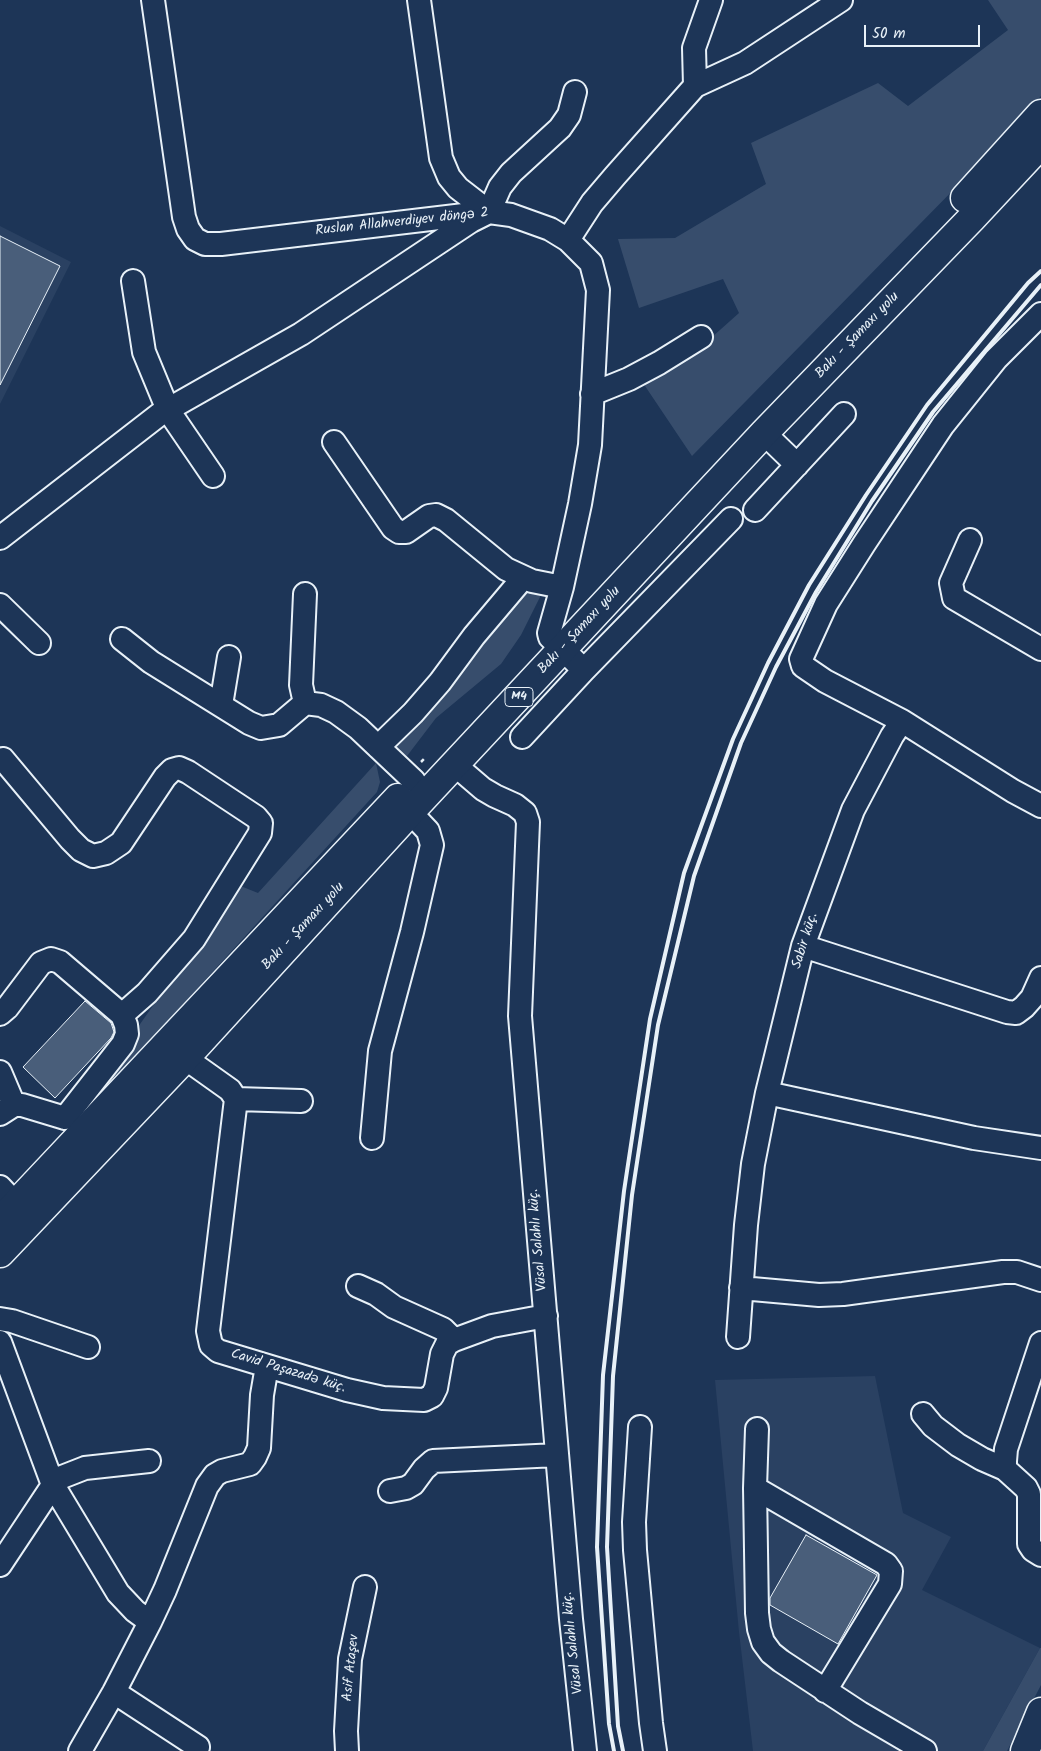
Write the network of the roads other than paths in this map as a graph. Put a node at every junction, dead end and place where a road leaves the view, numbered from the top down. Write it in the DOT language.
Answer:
graph roads {
  1 [pos="153,0"];
  2 [pos="419,0"];
  3 [pos="711,0"];
  4 [pos="842,0"];
  5 [pos="696,86"];
  6 [pos="575,92"];
  7 [pos="1041,114"];
  8 [pos="1041,144"];
  9 [pos="489,212"];
  10 [pos="568,240"];
  11 [pos="134,281"];
  12 [pos="1041,314"];
  13 [pos="701,337"];
  14 [pos="592,394"];
  15 [pos="168,410"];
  16 [pos="844,414"];
  17 [pos="764,433"];
  18 [pos="334,442"];
  19 [pos="797,465"];
  20 [pos="213,476"];
  21 [pos="755,510"];
  22 [pos="731,520"];
  23 [pos="0,538"];
  24 [pos="970,540"];
  25 [pos="523,578"];
  26 [pos="562,587"];
  27 [pos="305,594"];
  28 [pos="0,605"];
  29 [pos="122,639"];
  30 [pos="556,643"];
  31 [pos="39,644"];
  32 [pos="1041,649"];
  33 [pos="229,657"];
  34 [pos="584,670"];
  35 [pos="305,703"];
  36 [pos="221,705"];
  37 [pos="902,721"];
  38 [pos="522,737"];
  39 [pos="378,747"];
  40 [pos="3,759"];
  41 [pos="455,765"];
  42 [pos="414,781"];
  43 [pos="1041,806"];
  44 [pos="410,812"];
  45 [pos="803,946"];
  46 [pos="1041,978"];
  47 [pos="0,1014"];
  48 [pos="122,1015"];
  49 [pos="184,1058"];
  50 [pos="0,1072"];
  51 [pos="767,1093"];
  52 [pos="236,1099"];
  53 [pos="301,1101"];
  54 [pos="7,1109"];
  55 [pos="73,1126"];
  56 [pos="372,1138"];
  57 [pos="1041,1148"];
  58 [pos="5,1204"];
  59 [pos="0,1253"];
  60 [pos="1041,1280"];
  61 [pos="358,1286"];
  62 [pos="741,1288"];
  63 [pos="546,1316"];
  64 [pos="0,1319"];
  65 [pos="738,1337"];
  66 [pos="454,1340"];
  67 [pos="0,1342"];
  68 [pos="1041,1343"];
  69 [pos="88,1347"];
  70 [pos="267,1366"];
  71 [pos="1034,1383"];
  72 [pos="924,1414"];
  73 [pos="640,1426"];
  74 [pos="757,1429"];
  75 [pos="557,1455"];
  76 [pos="149,1461"];
  77 [pos="1005,1468"];
  78 [pos="53,1485"];
  79 [pos="755,1488"];
  80 [pos="390,1491"];
  81 [pos="1041,1555"];
  82 [pos="0,1565"];
  83 [pos="365,1587"];
  84 [pos="150,1622"];
  85 [pos="825,1691"];
  86 [pos="114,1692"];
  87 [pos="1041,1712"];
  88 [pos="198,1747"];
  89 [pos="80,1751"];
  90 [pos="347,1751"];
  91 [pos="585,1751"];
  92 [pos="655,1751"];
  93 [pos="925,1751"];
  94 [pos="1025,1751"];
  1 -- 9 [label="street, Ruslan Allahverdiyev döngə 2"];
  2 -- 9 [label="street"];
  3 -- 5 [label="street"];
  4 -- 5 [label="street"];
  5 -- 10 [label="street"];
  6 -- 9 [label="street"];
  7 -- 30 [label="main road, Bakı - Şamaxı yolu / M4"];
  8 -- 17 [label="main road, Bakı - Şamaxı yolu / M4"];
  9 -- 10 [label="street, Ruslan Allahverdiyev döngə 2"];
  9 -- 15 [label="street"];
  10 -- 14 [label="street, Ruslan Allahverdiyev döngə 2"];
  11 -- 15 [label="street"];
  12 -- 37 [label="street"];
  13 -- 14 [label="street"];
  14 -- 26 [label="street, Ruslan Allahverdiyev döngə 2"];
  15 -- 20 [label="street"];
  15 -- 23 [label="street"];
  16 -- 19 [label="street"];
  17 -- 19 [label="street"];
  17 -- 30 [label="main road, Bakı - Şamaxı yolu / M4"];
  18 -- 25 [label="street"];
  19 -- 21 [label="street"];
  22 -- 34 [label="street"];
  24 -- 32 [label="street"];
  25 -- 26 [label="street"];
  25 -- 39 [label="street"];
  26 -- 30 [label="street, Ruslan Allahverdiyev döngə 2"];
  27 -- 35 [label="street"];
  28 -- 31 [label="street"];
  29 -- 36 [label="street"];
  30 -- 34 [label="street"];
  30 -- 41 [label="main road, Bakı - Şamaxı yolu / M4"];
  30 -- 42 [label="main road, Bakı - Şamaxı yolu / M4"];
  33 -- 36 [label="street"];
  34 -- 38 [label="street"];
  35 -- 36 [label="street"];
  35 -- 39 [label="street"];
  37 -- 43 [label="street"];
  37 -- 45 [label="street, Sabir küç."];
  39 -- 42 [label="street"];
  40 -- 48 [label="street"];
  41 -- 44 [label="main road, Bakı - Şamaxı yolu / M4"];
  41 -- 63 [label="street, Vüsal Salahlı küç."];
  42 -- 55 [label="main road, Bakı - Şamaxı yolu / M4"];
  44 -- 49 [label="main road, Bakı - Şamaxı yolu / M4"];
  44 -- 56 [label="street"];
  45 -- 46 [label="street"];
  45 -- 51 [label="street, Sabir küç."];
  47 -- 48 [label="street"];
  48 -- 55 [label="street"];
  49 -- 52 [label="street"];
  49 -- 59 [label="main road, Bakı - Şamaxı yolu / M4"];
  50 -- 54 [label="street"];
  51 -- 57 [label="street"];
  51 -- 62 [label="street, Sabir küç."];
  52 -- 53 [label="street"];
  52 -- 70 [label="street, Cavid Paşazadə küç."];
  54 -- 55 [label="street"];
  55 -- 58 [label="main road, Bakı - Şamaxı yolu / M4"];
  60 -- 62 [label="street"];
  61 -- 66 [label="street"];
  62 -- 65 [label="street, Sabir küç."];
  63 -- 66 [label="street"];
  63 -- 75 [label="street, Vüsal Salahlı küç."];
  64 -- 69 [label="street"];
  66 -- 70 [label="street, Cavid Paşazadə küç."];
  67 -- 78 [label="street"];
  68 -- 71 [label="street"];
  70 -- 84 [label="street"];
  71 -- 77 [label="street"];
  72 -- 77 [label="street"];
  73 -- 92 [label="street"];
  74 -- 79 [label="street"];
  75 -- 80 [label="street"];
  75 -- 91 [label="street, Vüsal Salahlı küç."];
  76 -- 78 [label="street"];
  77 -- 81 [label="street"];
  78 -- 82 [label="street"];
  78 -- 84 [label="street"];
  79 -- 85 [label="street"];
  79 -- 85 [label="street"];
  83 -- 90 [label="street, Asif Ataşev"];
  84 -- 86 [label="street"];
  85 -- 93 [label="street"];
  86 -- 88 [label="street"];
  86 -- 89 [label="street"];
  87 -- 94 [label="main road"];
}
